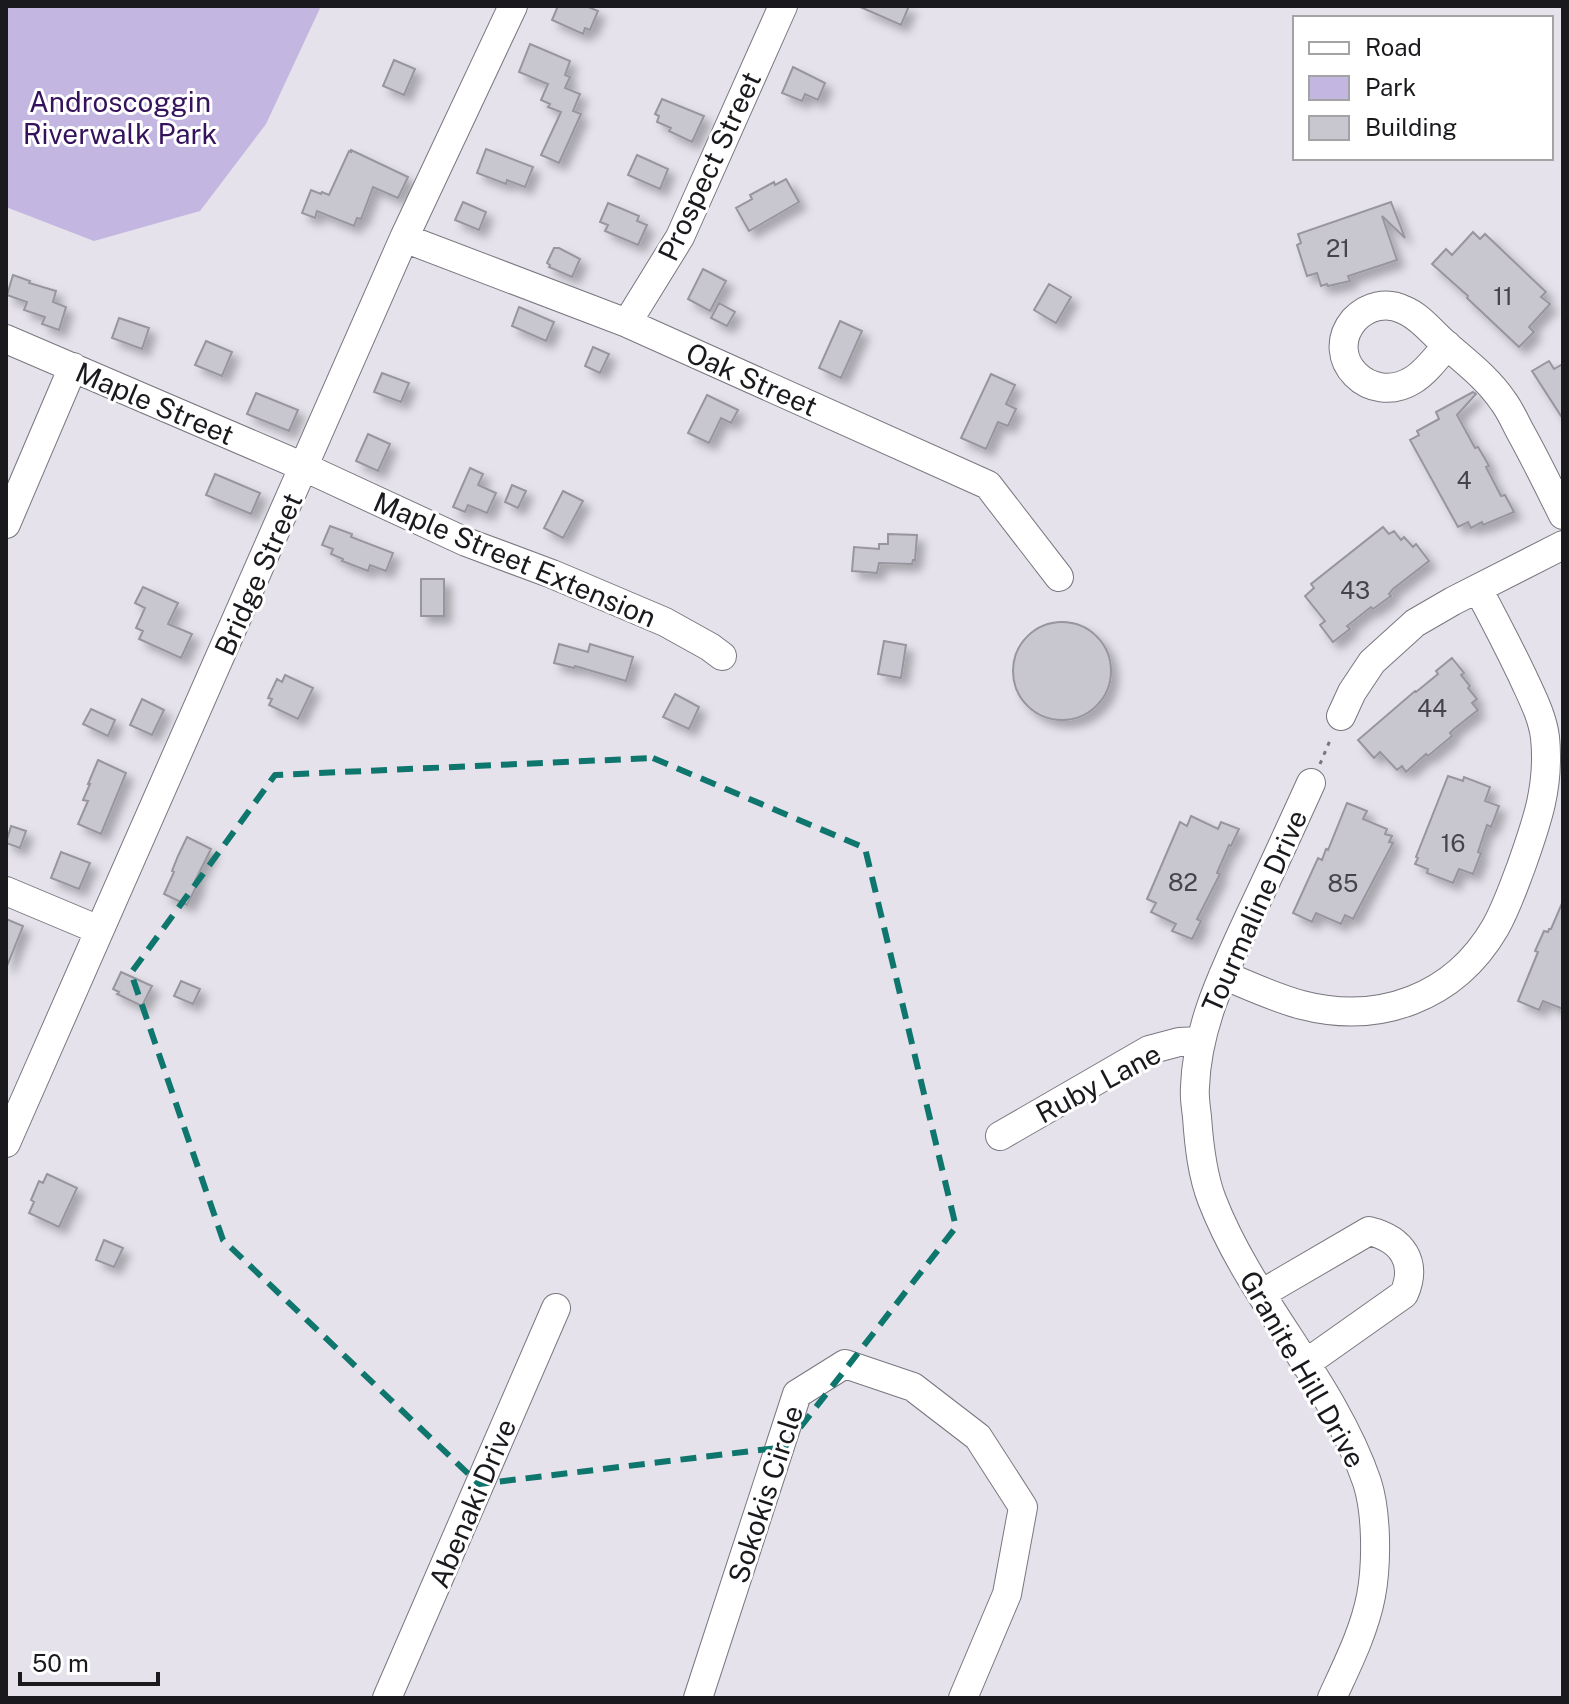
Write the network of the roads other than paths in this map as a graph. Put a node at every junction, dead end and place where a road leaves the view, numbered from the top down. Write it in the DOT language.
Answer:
graph roads {
  1 [pos="513,6"];
  2 [pos="783,6"];
  3 [pos="404,238"];
  4 [pos="627,323"];
  5 [pos="6,339"];
  6 [pos="1447,345"];
  7 [pos="73,367"];
  8 [pos="304,467"];
  9 [pos="1563,515"];
  10 [pos="6,524"];
  11 [pos="1563,545"];
  12 [pos="1059,577"];
  13 [pos="1478,589"];
  14 [pos="722,656"];
  15 [pos="1341,716"];
  16 [pos="1311,783"];
  17 [pos="6,891"];
  18 [pos="99,930"];
  19 [pos="1223,975"];
  20 [pos="1200,1041"];
  21 [pos="1000,1136"];
  22 [pos="6,1143"];
  23 [pos="1261,1294"];
  24 [pos="556,1308"];
  25 [pos="1305,1364"];
  26 [pos="387,1698"];
  27 [pos="698,1698"];
  28 [pos="963,1698"];
  29 [pos="1332,1698"];
  1 -- 3 [label="street, Bridge Street"];
  2 -- 4 [label="street, Prospect Street"];
  3 -- 4 [label="street, Oak Street"];
  3 -- 8 [label="street, Bridge Street"];
  4 -- 12 [label="street, Oak Street"];
  5 -- 7 [label="street, Maple Street"];
  6 -- 9 [label="street"];
  7 -- 8 [label="street, Maple Street"];
  7 -- 10 [label="street"];
  8 -- 14 [label="street, Maple Street Extension"];
  8 -- 18 [label="street, Bridge Street"];
  11 -- 13 [label="street"];
  13 -- 15 [label="street"];
  13 -- 19 [label="street"];
  16 -- 19 [label="street, Tourmaline Drive"];
  17 -- 18 [label="street"];
  18 -- 22 [label="street, Bridge Street"];
  19 -- 20 [label="street, Tourmaline Drive"];
  20 -- 21 [label="street, Ruby Lane"];
  20 -- 23 [label="street, Granite Hill Drive"];
  23 -- 25 [label="street, Granite Hill Drive"];
  23 -- 25 [label="street"];
  24 -- 26 [label="street, Abenaki Drive"];
  25 -- 29 [label="street, Granite Hill Drive"];
  27 -- 28 [label="street, Sokokis Circle"];
}
